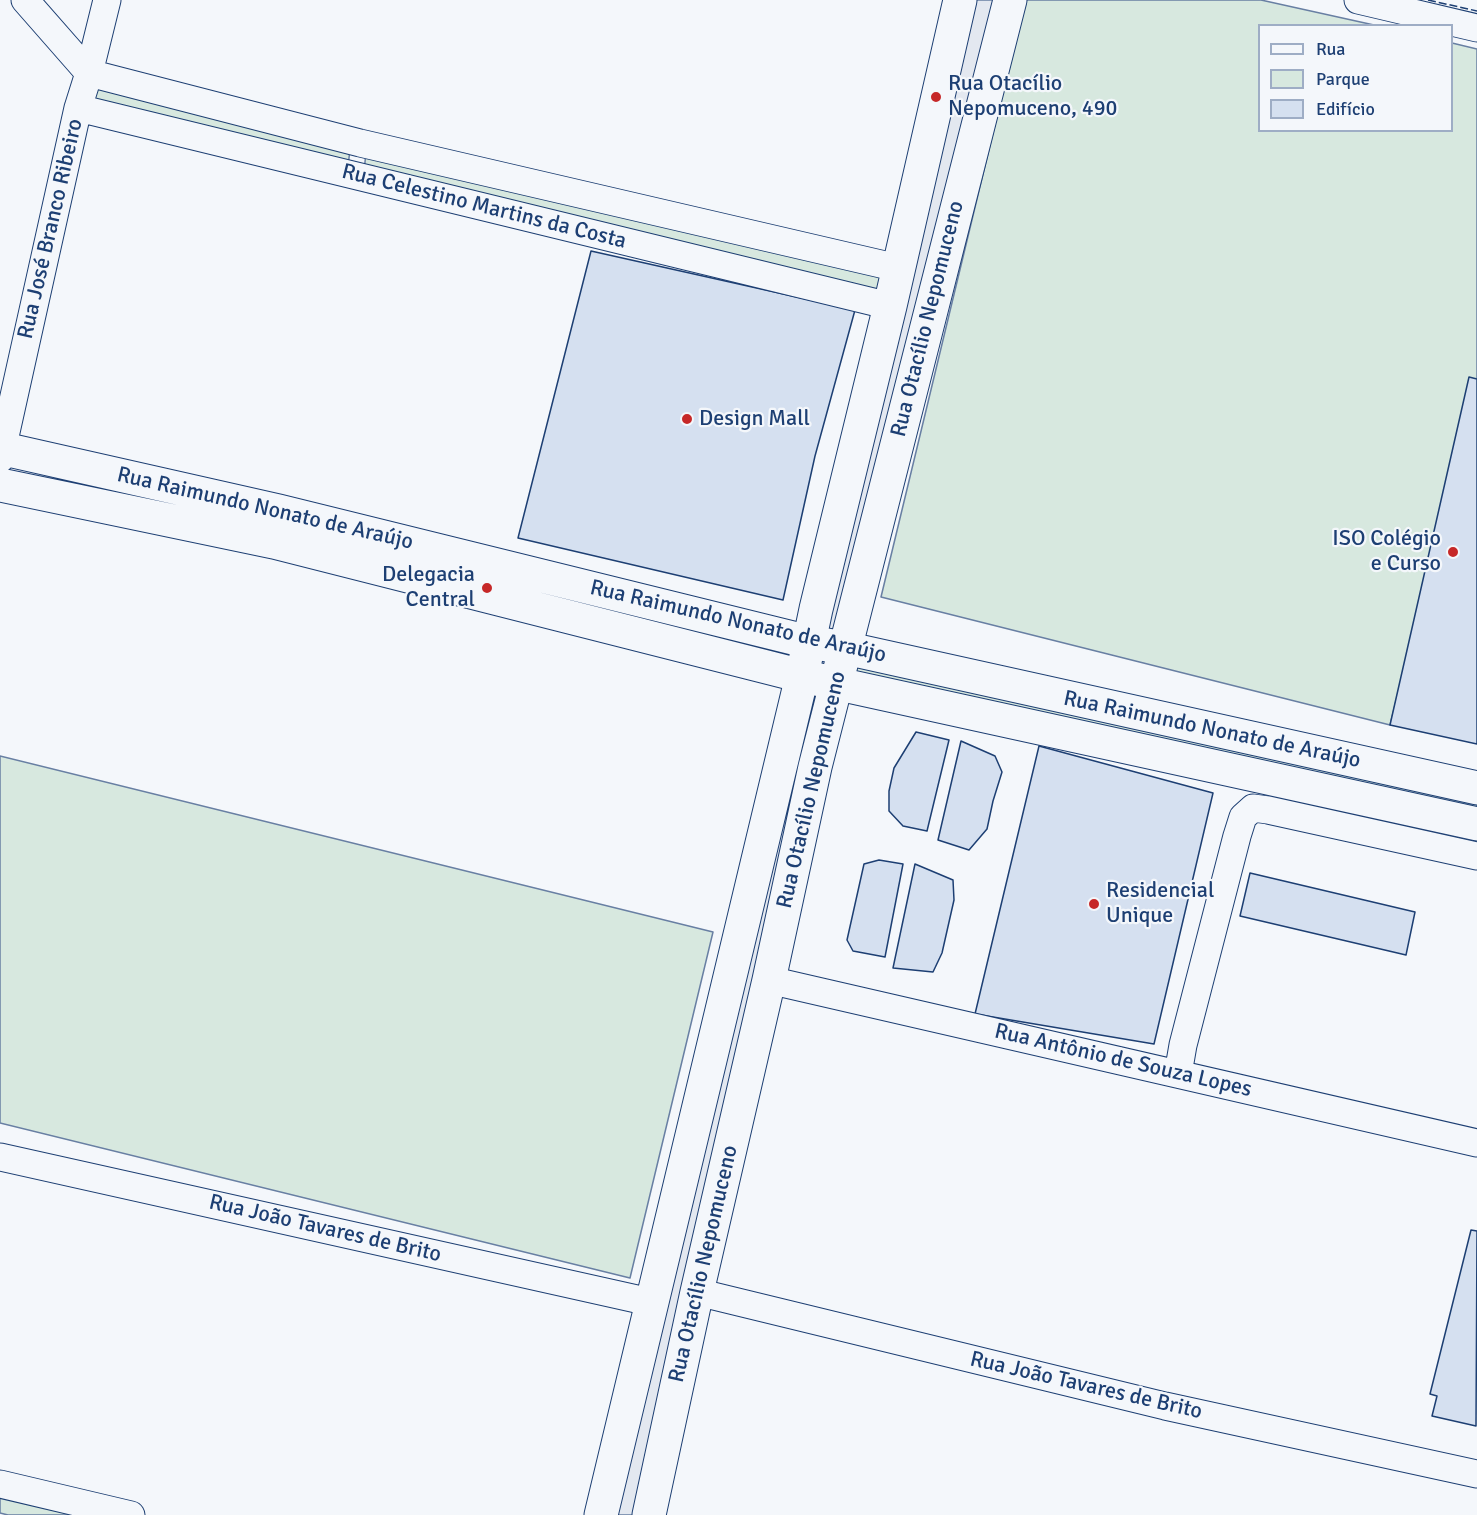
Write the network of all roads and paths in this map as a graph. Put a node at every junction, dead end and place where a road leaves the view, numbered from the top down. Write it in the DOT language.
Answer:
graph roads {
  1 [pos="25,0"];
  2 [pos="107,0"];
  3 [pos="960,0"];
  4 [pos="1010,0"];
  5 [pos="1358,0"];
  6 [pos="1477,28"];
  7 [pos="89,73"];
  8 [pos="78,108"];
  9 [pos="360,143"];
  10 [pos="356,176"];
  11 [pos="898,268"];
  12 [pos="890,306"];
  13 [pos="1,452"];
  14 [pos="0,485"];
  15 [pos="809,642"];
  16 [pos="844,648"];
  17 [pos="802,675"];
  18 [pos="836,682"];
  19 [pos="1477,788"];
  20 [pos="1477,824"];
  21 [pos="1477,856"];
  22 [pos="769,980"];
  23 [pos="1178,1074"];
  24 [pos="1477,1143"];
  25 [pos="0,1157"];
  26 [pos="697,1292"];
  27 [pos="651,1302"];
  28 [pos="1477,1474"];
  29 [pos="0,1484"];
  30 [pos="131,1515"];
  31 [pos="601,1515"];
  32 [pos="650,1515"];
  1 -- 7 [label="street"];
  2 -- 7 [label="street, Rua José Branco Ribeiro"];
  3 -- 11 [label="street, Rua Otacílio Nepomuceno"];
  4 -- 16 [label="street, Rua Otacílio Nepomuceno"];
  5 -- 6 [label="street"];
  7 -- 8 [label="street, Rua José Branco Ribeiro"];
  7 -- 9 [label="street, Rua Celestino Martins da Costa"];
  8 -- 10 [label="street, Rua Celestino Martins da Costa"];
  8 -- 13 [label="street, Rua José Branco Ribeiro"];
  9 -- 10 [label="street"];
  9 -- 11 [label="street, Rua Celestino Martins da Costa"];
  10 -- 12 [label="street, Rua Celestino Martins da Costa"];
  11 -- 12 [label="street, Rua Otacílio Nepomuceno"];
  12 -- 15 [label="street, Rua Otacílio Nepomuceno"];
  13 -- 15 [label="street, Rua Raimundo Nonato de Araújo"];
  14 -- 17 [label="street, Rua Raimundo Nonato de Araújo"];
  15 -- 16 [label="street, Rua Raimundo Nonato de Araújo"];
  15 -- 17 [label="street, Rua Otacílio Nepomuceno"];
  16 -- 18 [label="street, Rua Otacílio Nepomuceno"];
  16 -- 19 [label="street, Rua Raimundo Nonato de Araújo"];
  17 -- 18 [label="street, Rua Raimundo Nonato de Araújo"];
  17 -- 27 [label="street, Rua Otacílio Nepomuceno"];
  18 -- 20 [label="street, Rua Raimundo Nonato de Araújo"];
  18 -- 22 [label="street, Rua Otacílio Nepomuceno"];
  21 -- 23 [label="street, Rua Antônio de Souza Lopes"];
  22 -- 23 [label="street, Rua Antônio de Souza Lopes"];
  22 -- 26 [label="street, Rua Otacílio Nepomuceno"];
  23 -- 24 [label="street, Rua Antônio de Souza Lopes"];
  25 -- 27 [label="street, Rua João Tavares de Brito"];
  26 -- 28 [label="street, Rua João Tavares de Brito"];
  26 -- 32 [label="street, Rua Otacílio Nepomuceno"];
  27 -- 31 [label="street, Rua Otacílio Nepomuceno"];
  29 -- 30 [label="street"];
}
